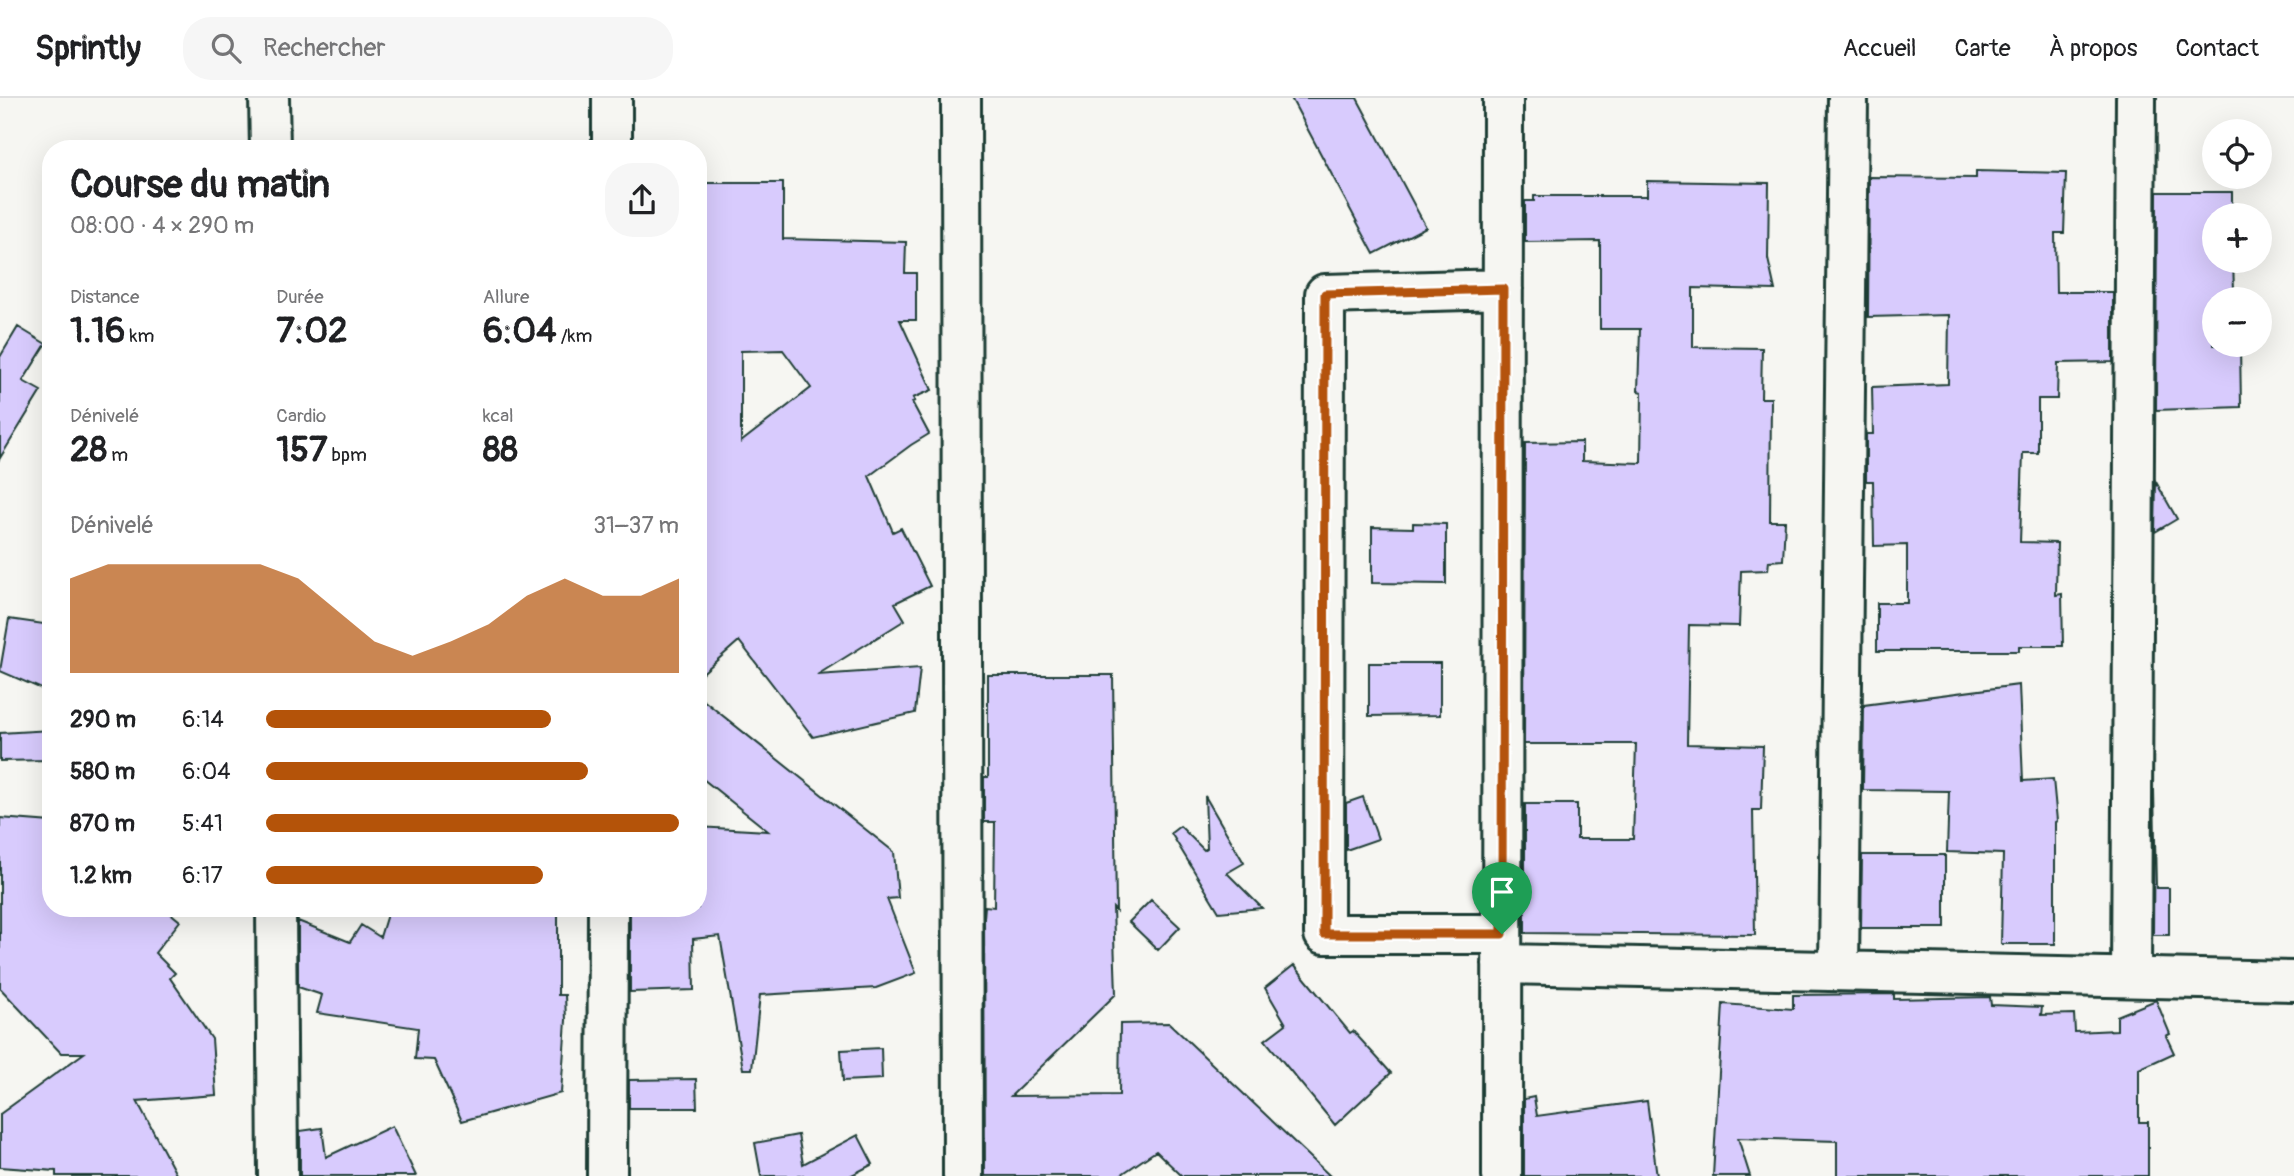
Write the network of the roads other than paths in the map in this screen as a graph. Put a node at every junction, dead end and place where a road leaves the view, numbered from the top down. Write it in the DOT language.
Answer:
graph roads {
  1 [pos="269,98"];
  2 [pos="612,98"];
  3 [pos="961,98"];
  4 [pos="1503,98"];
  5 [pos="1848,98"];
  6 [pos="2136,98"];
  7 [pos="270,140"];
  8 [pos="612,140"];
  9 [pos="1503,289"];
  10 [pos="276,917"];
  11 [pos="608,917"];
  12 [pos="1502,949"];
  13 [pos="1839,971"];
  14 [pos="2131,977"];
  15 [pos="2294,981"];
  16 [pos="278,1176"];
  17 [pos="607,1176"];
  18 [pos="963,1176"];
  19 [pos="1502,1176"];
  1 -- 7 [label="street"];
  2 -- 8 [label="street"];
  3 -- 18 [label="street"];
  4 -- 9 [label="street"];
  5 -- 13 [label="street"];
  6 -- 14 [label="street"];
  9 -- 12 [label="street"];
  9 -- 12 [label="street"];
  10 -- 16 [label="street"];
  11 -- 17 [label="street"];
  12 -- 13 [label="street"];
  12 -- 19 [label="street"];
  13 -- 14 [label="street"];
  14 -- 15 [label="street"];
}
